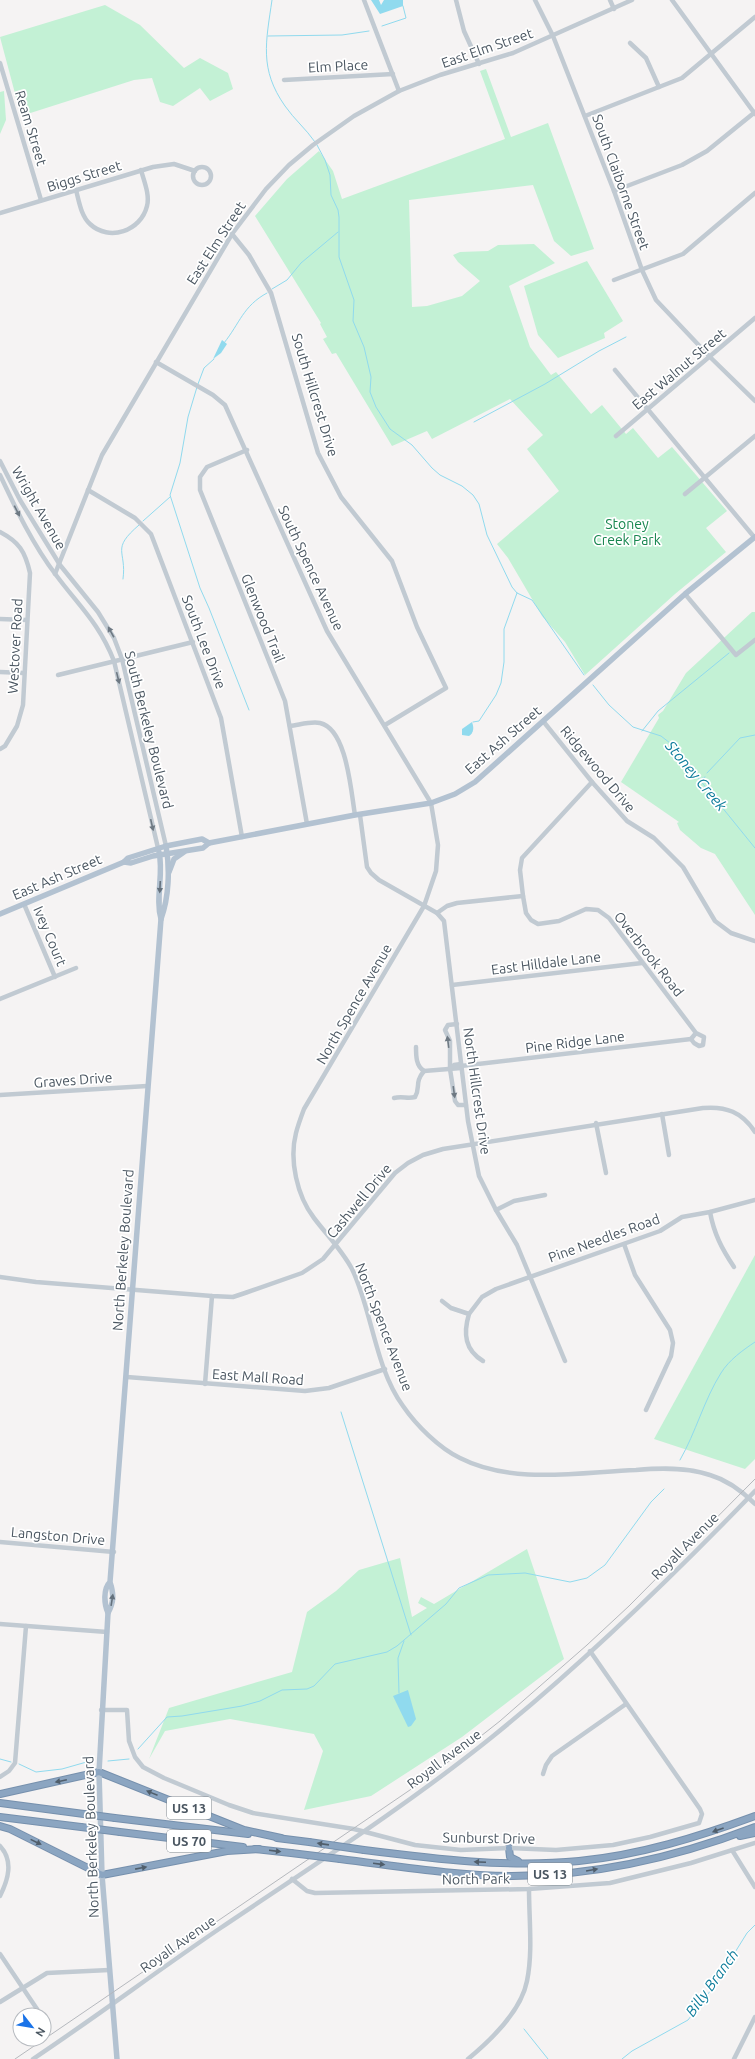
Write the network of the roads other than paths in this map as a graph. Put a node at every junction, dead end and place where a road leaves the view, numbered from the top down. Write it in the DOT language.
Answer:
graph roads {
  1 [pos="364,0"];
  2 [pos="456,0"];
  3 [pos="535,0"];
  4 [pos="610,0"];
  5 [pos="632,0"];
  6 [pos="672,0"];
  7 [pos="614,9"];
  8 [pos="755,17"];
  9 [pos="553,36"];
  10 [pos="630,43"];
  11 [pos="712,54"];
  12 [pos="0,63"];
  13 [pos="479,64"];
  14 [pos="393,74"];
  15 [pos="284,80"];
  16 [pos="659,87"];
  17 [pos="399,91"];
  18 [pos="755,113"];
  19 [pos="585,116"];
  20 [pos="141,170"];
  21 [pos="195,171"];
  22 [pos="76,190"];
  23 [pos="614,191"];
  24 [pos="755,193"];
  25 [pos="41,200"];
  26 [pos="0,213"];
  27 [pos="232,234"];
  28 [pos="642,270"];
  29 [pos="614,280"];
  30 [pos="755,318"];
  31 [pos="710,357"];
  32 [pos="156,362"];
  33 [pos="615,370"];
  34 [pos="755,401"];
  35 [pos="648,410"];
  36 [pos="616,436"];
  37 [pos="755,436"];
  38 [pos="247,450"];
  39 [pos="0,461"];
  40 [pos="0,476"];
  41 [pos="706,477"];
  42 [pos="88,490"];
  43 [pos="685,494"];
  44 [pos="0,532"];
  45 [pos="755,537"];
  46 [pos="60,565"];
  47 [pos="55,574"];
  48 [pos="685,594"];
  49 [pos="0,619"];
  50 [pos="27,620"];
  51 [pos="755,640"];
  52 [pos="192,642"];
  53 [pos="122,659"];
  54 [pos="114,661"];
  55 [pos="0,672"];
  56 [pos="24,673"];
  57 [pos="58,675"];
  58 [pos="543,721"];
  59 [pos="385,725"];
  60 [pos="290,726"];
  61 [pos="0,749"];
  62 [pos="592,782"];
  63 [pos="431,803"];
  64 [pos="357,815"];
  65 [pos="307,824"];
  66 [pos="242,837"];
  67 [pos="209,843"];
  68 [pos="166,846"];
  69 [pos="158,848"];
  70 [pos="186,850"];
  71 [pos="168,853"];
  72 [pos="159,855"];
  73 [pos="124,862"];
  74 [pos="167,876"];
  75 [pos="524,896"];
  76 [pos="24,904"];
  77 [pos="424,906"];
  78 [pos="437,913"];
  79 [pos="0,914"];
  80 [pos="161,919"];
  81 [pos="755,941"];
  82 [pos="642,963"];
  83 [pos="76,968"];
  84 [pos="55,977"];
  85 [pos="452,985"];
  86 [pos="0,1000"];
  87 [pos="456,1024"];
  88 [pos="696,1033"];
  89 [pos="691,1039"];
  90 [pos="416,1047"];
  91 [pos="461,1066"];
  92 [pos="450,1069"];
  93 [pos="424,1072"];
  94 [pos="147,1086"];
  95 [pos="0,1095"];
  96 [pos="394,1098"];
  97 [pos="466,1105"];
  98 [pos="662,1114"];
  99 [pos="596,1123"];
  100 [pos="755,1132"];
  101 [pos="473,1143"];
  102 [pos="669,1155"];
  103 [pos="606,1173"];
  104 [pos="545,1195"];
  105 [pos="755,1200"];
  106 [pos="496,1210"];
  107 [pos="710,1212"];
  108 [pos="624,1244"];
  109 [pos="336,1245"];
  110 [pos="734,1267"];
  111 [pos="530,1276"];
  112 [pos="0,1277"];
  113 [pos="132,1289"];
  114 [pos="212,1296"];
  115 [pos="442,1301"];
  116 [pos="469,1314"];
  117 [pos="483,1361"];
  118 [pos="565,1361"];
  119 [pos="385,1369"];
  120 [pos="127,1378"];
  121 [pos="205,1384"];
  122 [pos="646,1410"];
  123 [pos="755,1491"];
  124 [pos="748,1498"];
  125 [pos="755,1504"];
  126 [pos="0,1542"];
  127 [pos="114,1552"];
  128 [pos="0,1624"];
  129 [pos="26,1626"];
  130 [pos="107,1632"];
  131 [pos="590,1651"];
  132 [pos="626,1704"];
  133 [pos="101,1710"];
  134 [pos="99,1772"];
  135 [pos="543,1774"];
  136 [pos="0,1777"];
  137 [pos="0,1794"];
  138 [pos="0,1803"];
  139 [pos="755,1816"];
  140 [pos="0,1817"];
  141 [pos="0,1826"];
  142 [pos="755,1827"];
  143 [pos="364,1831"];
  144 [pos="755,1833"];
  145 [pos="281,1838"];
  146 [pos="719,1841"];
  147 [pos="755,1843"];
  148 [pos="0,1846"];
  149 [pos="509,1848"];
  150 [pos="259,1849"];
  151 [pos="732,1850"];
  152 [pos="530,1862"];
  153 [pos="498,1863"];
  154 [pos="102,1875"];
  155 [pos="292,1879"];
  156 [pos="755,1887"];
  157 [pos="529,1889"];
  158 [pos="0,1896"];
  159 [pos="0,1954"];
  160 [pos="109,1970"];
  161 [pos="22,1987"];
  162 [pos="0,2002"];
  163 [pos="112,2003"];
  164 [pos="36,2007"];
  165 [pos="755,2017"];
  166 [pos="33,2059"];
  167 [pos="117,2059"];
  168 [pos="468,2059"];
  169 [pos="734,2059"];
  1 -- 14 [label="street"];
  2 -- 13 [label="street"];
  3 -- 9 [label="street, South Claiborne Street"];
  4 -- 7 [label="street"];
  5 -- 7 [label="street, East Elm Street"];
  6 -- 11 [label="street"];
  7 -- 9 [label="street, East Elm Street"];
  8 -- 11 [label="street"];
  9 -- 13 [label="street, East Elm Street"];
  9 -- 19 [label="street, South Claiborne Street"];
  10 -- 16 [label="street"];
  11 -- 16 [label="street"];
  11 -- 18 [label="street"];
  12 -- 25 [label="street, Ream Street"];
  13 -- 17 [label="street, East Elm Street"];
  14 -- 15 [label="street, Elm Place"];
  14 -- 17 [label="street"];
  16 -- 19 [label="street"];
  17 -- 27 [label="street, East Elm Street"];
  18 -- 23 [label="street"];
  19 -- 23 [label="street, South Claiborne Street"];
  20 -- 21 [label="street, Biggs Street"];
  20 -- 22 [label="street, Biggs Street"];
  20 -- 22 [label="street"];
  21 -- 21 [label="street"];
  22 -- 25 [label="street, Biggs Street"];
  23 -- 28 [label="street, South Claiborne Street"];
  24 -- 28 [label="street"];
  25 -- 26 [label="street, Biggs Street"];
  27 -- 32 [label="street, East Elm Street"];
  27 -- 59 [label="street, South Hillcrest Drive"];
  28 -- 29 [label="street"];
  28 -- 31 [label="street, South Claiborne Street"];
  30 -- 31 [label="street, East Walnut Street"];
  31 -- 34 [label="street, South Claiborne Street"];
  31 -- 35 [label="street, East Walnut Street"];
  32 -- 38 [label="street, South Spence Avenue"];
  32 -- 42 [label="street, East Elm Street"];
  33 -- 35 [label="street"];
  35 -- 36 [label="street, East Walnut Street"];
  35 -- 41 [label="street"];
  37 -- 41 [label="street"];
  38 -- 59 [label="street, South Spence Avenue"];
  38 -- 60 [label="street, Glenwood Trail"];
  39 -- 46 [label="street, Wright Avenue"];
  40 -- 47 [label="street, Wright Avenue, one-way"];
  41 -- 43 [label="street"];
  41 -- 45 [label="street"];
  42 -- 46 [label="street, East Elm Street"];
  42 -- 52 [label="street, South Lee Drive"];
  44 -- 50 [label="street, Westover Road"];
  45 -- 48 [label="main road, East Ash Street"];
  46 -- 47 [label="street, East Elm Street"];
  53 -- 46 [label="street, South Berkeley Boulevard, one-way"];
  47 -- 54 [label="street, South Berkeley Boulevard"];
  48 -- 51 [label="street"];
  48 -- 58 [label="main road, East Ash Street"];
  49 -- 50 [label="street"];
  50 -- 56 [label="street, Westover Road"];
  52 -- 53 [label="street"];
  52 -- 66 [label="street, South Lee Drive"];
  53 -- 54 [label="street"];
  53 -- 68 [label="street, South Berkeley Boulevard"];
  54 -- 57 [label="street"];
  54 -- 69 [label="street, South Berkeley Boulevard, one-way"];
  55 -- 56 [label="street"];
  56 -- 61 [label="street, Westover Road"];
  58 -- 62 [label="street, Ridgewood Drive"];
  58 -- 63 [label="main road, East Ash Street"];
  59 -- 63 [label="street, South Spence Avenue"];
  60 -- 64 [label="street"];
  60 -- 65 [label="street, Glenwood Trail"];
  62 -- 75 [label="street, Overbrook Road"];
  62 -- 81 [label="street, Ridgewood Drive"];
  63 -- 64 [label="main road, East Ash Street"];
  63 -- 77 [label="street, North Spence Avenue"];
  64 -- 65 [label="main road, East Ash Street"];
  64 -- 77 [label="street"];
  65 -- 66 [label="main road, East Ash Street"];
  66 -- 67 [label="main road, East Ash Street"];
  67 -- 68 [label="main road, East Ash Street"];
  67 -- 70 [label="main road, East Ash Street"];
  68 -- 69 [label="main road, East Ash Street"];
  68 -- 71 [label="main road, North Berkeley Boulevard"];
  69 -- 72 [label="main road, North Berkeley Boulevard"];
  69 -- 73 [label="main road, East Ash Street"];
  70 -- 71 [label="main road, East Ash Street"];
  70 -- 74 [label="main road"];
  71 -- 72 [label="main road, East Ash Street"];
  71 -- 74 [label="main road, North Berkeley Boulevard"];
  72 -- 73 [label="main road, East Ash Street"];
  72 -- 80 [label="main road, North Berkeley Boulevard, one-way"];
  73 -- 76 [label="main road, East Ash Street"];
  74 -- 80 [label="main road, North Berkeley Boulevard"];
  75 -- 78 [label="street"];
  75 -- 82 [label="street, Overbrook Road"];
  76 -- 79 [label="main road, East Ash Street"];
  76 -- 84 [label="street, Ivey Court"];
  77 -- 78 [label="street"];
  77 -- 109 [label="street, North Spence Avenue"];
  78 -- 85 [label="street, North Hillcrest Drive"];
  80 -- 94 [label="main road, North Berkeley Boulevard"];
  82 -- 85 [label="street, East Hilldale Lane"];
  82 -- 88 [label="street, Overbrook Road"];
  83 -- 84 [label="street"];
  84 -- 86 [label="street"];
  85 -- 87 [label="street, North Hillcrest Drive"];
  87 -- 91 [label="street, North Hillcrest Drive"];
  92 -- 87 [label="street, one-way"];
  88 -- 89 [label="street"];
  88 -- 89 [label="street, Overbrook Road"];
  89 -- 91 [label="street, Pine Ridge Lane"];
  90 -- 93 [label="street"];
  91 -- 92 [label="street, Pine Ridge Lane"];
  91 -- 97 [label="street, North Hillcrest Drive"];
  92 -- 93 [label="street, Pine Ridge Lane"];
  92 -- 97 [label="street, one-way"];
  93 -- 96 [label="street"];
  94 -- 95 [label="street, Graves Drive"];
  94 -- 113 [label="main road, North Berkeley Boulevard"];
  97 -- 101 [label="street, North Hillcrest Drive"];
  98 -- 99 [label="street, Cashwell Drive"];
  98 -- 100 [label="street, Cashwell Drive"];
  98 -- 102 [label="street"];
  99 -- 101 [label="street, Cashwell Drive"];
  99 -- 103 [label="street"];
  101 -- 106 [label="street, North Hillcrest Drive"];
  101 -- 109 [label="street, Cashwell Drive"];
  104 -- 106 [label="street"];
  105 -- 107 [label="street, Pine Needles Road"];
  106 -- 111 [label="street, North Hillcrest Drive"];
  107 -- 108 [label="street, Pine Needles Road"];
  107 -- 110 [label="street"];
  108 -- 111 [label="street, Pine Needles Road"];
  108 -- 122 [label="street"];
  109 -- 114 [label="street, Cashwell Drive"];
  109 -- 119 [label="street, North Spence Avenue"];
  111 -- 116 [label="street, Pine Needles Road"];
  111 -- 118 [label="street, North Hillcrest Drive"];
  112 -- 113 [label="street, Cashwell Drive"];
  113 -- 114 [label="street, Cashwell Drive"];
  113 -- 120 [label="main road, North Berkeley Boulevard"];
  114 -- 121 [label="street"];
  115 -- 116 [label="street"];
  116 -- 117 [label="street"];
  119 -- 121 [label="street, East Mall Road"];
  119 -- 124 [label="street, North Spence Avenue"];
  120 -- 121 [label="street, East Mall Road"];
  120 -- 127 [label="main road, North Berkeley Boulevard"];
  123 -- 124 [label="street, Royall Avenue"];
  124 -- 125 [label="street, North Spence Avenue"];
  124 -- 131 [label="street, Royall Avenue"];
  126 -- 127 [label="street, Langston Drive"];
  127 -- 130 [label="main road, North Berkeley Boulevard"];
  128 -- 129 [label="street"];
  129 -- 130 [label="street"];
  129 -- 136 [label="street"];
  130 -- 133 [label="main road, North Berkeley Boulevard"];
  131 -- 132 [label="street, Sunburst Drive"];
  131 -- 143 [label="street, Royall Avenue"];
  132 -- 135 [label="street"];
  132 -- 149 [label="street, Sunburst Drive"];
  133 -- 134 [label="main road, North Berkeley Boulevard"];
  133 -- 143 [label="street, Sunburst Drive"];
  134 -- 137 [label="highway, one-way"];
  145 -- 134 [label="highway, US 13, one-way"];
  134 -- 154 [label="main road, North Berkeley Boulevard"];
  138 -- 145 [label="highway, US 70, bridge"];
  139 -- 152 [label="highway, US 13, one-way"];
  140 -- 150 [label="highway, US 70, bridge"];
  141 -- 154 [label="highway, one-way"];
  142 -- 146 [label="highway, US 13"];
  143 -- 149 [label="street, Sunburst Drive"];
  143 -- 155 [label="street, Royall Avenue"];
  144 -- 146 [label="highway"];
  153 -- 145 [label="highway, US 13, one-way, bridge"];
  150 -- 146 [label="highway, US 13, one-way, bridge"];
  147 -- 151 [label="street, North Park"];
  148 -- 158 [label="street"];
  149 -- 152 [label="highway"];
  149 -- 153 [label="highway"];
  154 -- 150 [label="highway, US 13, one-way"];
  151 -- 156 [label="street"];
  151 -- 157 [label="street, North Park"];
  152 -- 153 [label="highway, US 13"];
  154 -- 160 [label="main road, North Berkeley Boulevard"];
  155 -- 157 [label="street, North Park"];
  155 -- 163 [label="street, Royall Avenue"];
  157 -- 168 [label="street"];
  159 -- 161 [label="street"];
  160 -- 161 [label="street"];
  160 -- 163 [label="main road, North Berkeley Boulevard"];
  161 -- 162 [label="street"];
  161 -- 164 [label="street"];
  163 -- 166 [label="street, Royall Avenue"];
  163 -- 167 [label="main road, North Berkeley Boulevard"];
  165 -- 169 [label="street"];
}
